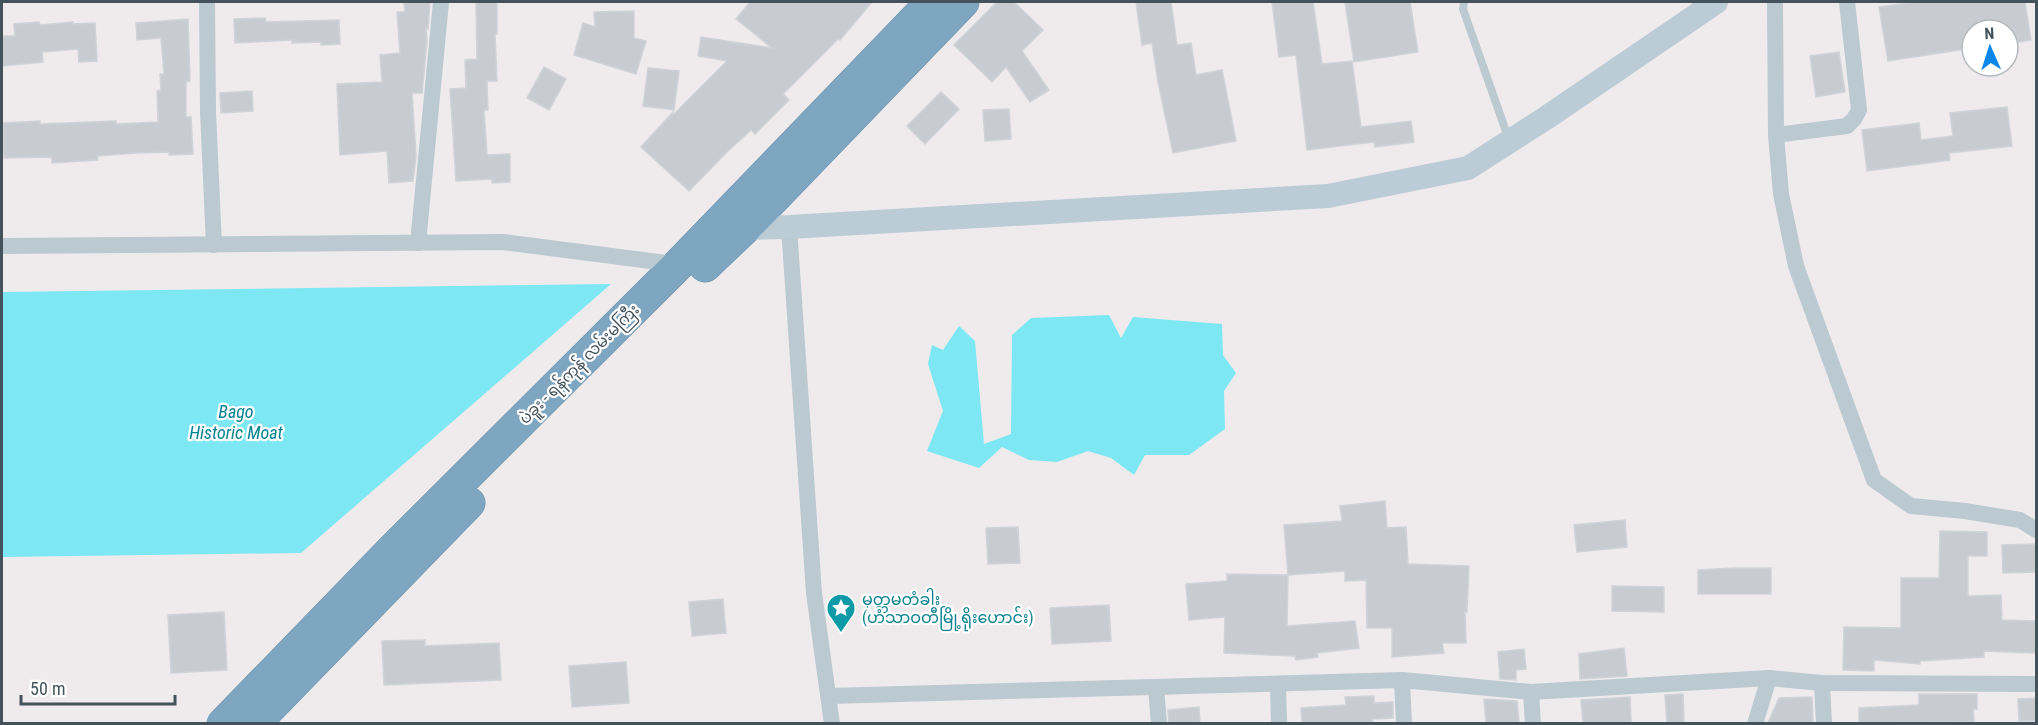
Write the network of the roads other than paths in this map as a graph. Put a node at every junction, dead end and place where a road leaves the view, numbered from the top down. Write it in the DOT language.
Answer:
graph roads {
  1 [pos="207,2"];
  2 [pos="441,2"];
  3 [pos="932,2"];
  4 [pos="963,2"];
  5 [pos="1464,2"];
  6 [pos="1716,2"];
  7 [pos="1775,2"];
  8 [pos="1847,2"];
  9 [pos="1776,135"];
  10 [pos="1509,141"];
  11 [pos="731,226"];
  12 [pos="789,226"];
  13 [pos="418,243"];
  14 [pos="214,245"];
  15 [pos="2,246"];
  16 [pos="691,266"];
  17 [pos="2037,530"];
  18 [pos="1769,678"];
  19 [pos="1402,680"];
  20 [pos="1822,683"];
  21 [pos="2037,684"];
  22 [pos="1278,685"];
  23 [pos="1156,687"];
  24 [pos="1532,692"];
  25 [pos="829,696"];
  26 [pos="223,723"];
  27 [pos="254,723"];
  28 [pos="832,723"];
  29 [pos="1159,723"];
  30 [pos="1279,723"];
  31 [pos="1404,723"];
  32 [pos="1533,723"];
  33 [pos="1755,723"];
  34 [pos="1824,723"];
  1 -- 14 [label="street"];
  2 -- 13 [label="street"];
  3 -- 11 [label="highway, ပဲခူး - ရန်ကုန် လမ်းမကြီး"];
  4 -- 11 [label="highway, ပဲခူး - ရန်ကုန် လမ်းမကြီး"];
  5 -- 10 [label="lane"];
  6 -- 10 [label="street"];
  7 -- 9 [label="street"];
  8 -- 9 [label="street"];
  9 -- 17 [label="street"];
  10 -- 12 [label="street"];
  11 -- 12 [label="street"];
  11 -- 16 [label="highway, ပဲခူး - ရန်ကုန် လမ်းမကြီး"];
  12 -- 25 [label="street"];
  13 -- 14 [label="street"];
  13 -- 16 [label="street"];
  14 -- 15 [label="street"];
  16 -- 26 [label="highway, ပဲခူး - ရန်ကုန် လမ်းမကြီး"];
  16 -- 27 [label="highway, ပဲခူး - ရန်ကုန် လမ်းမကြီး"];
  18 -- 20 [label="street"];
  18 -- 24 [label="street"];
  18 -- 33 [label="street"];
  19 -- 22 [label="street"];
  19 -- 24 [label="street"];
  19 -- 31 [label="street"];
  20 -- 21 [label="street"];
  20 -- 34 [label="street"];
  22 -- 23 [label="street"];
  22 -- 30 [label="street"];
  23 -- 25 [label="street"];
  23 -- 29 [label="street"];
  24 -- 32 [label="street"];
  25 -- 28 [label="street"];
}
